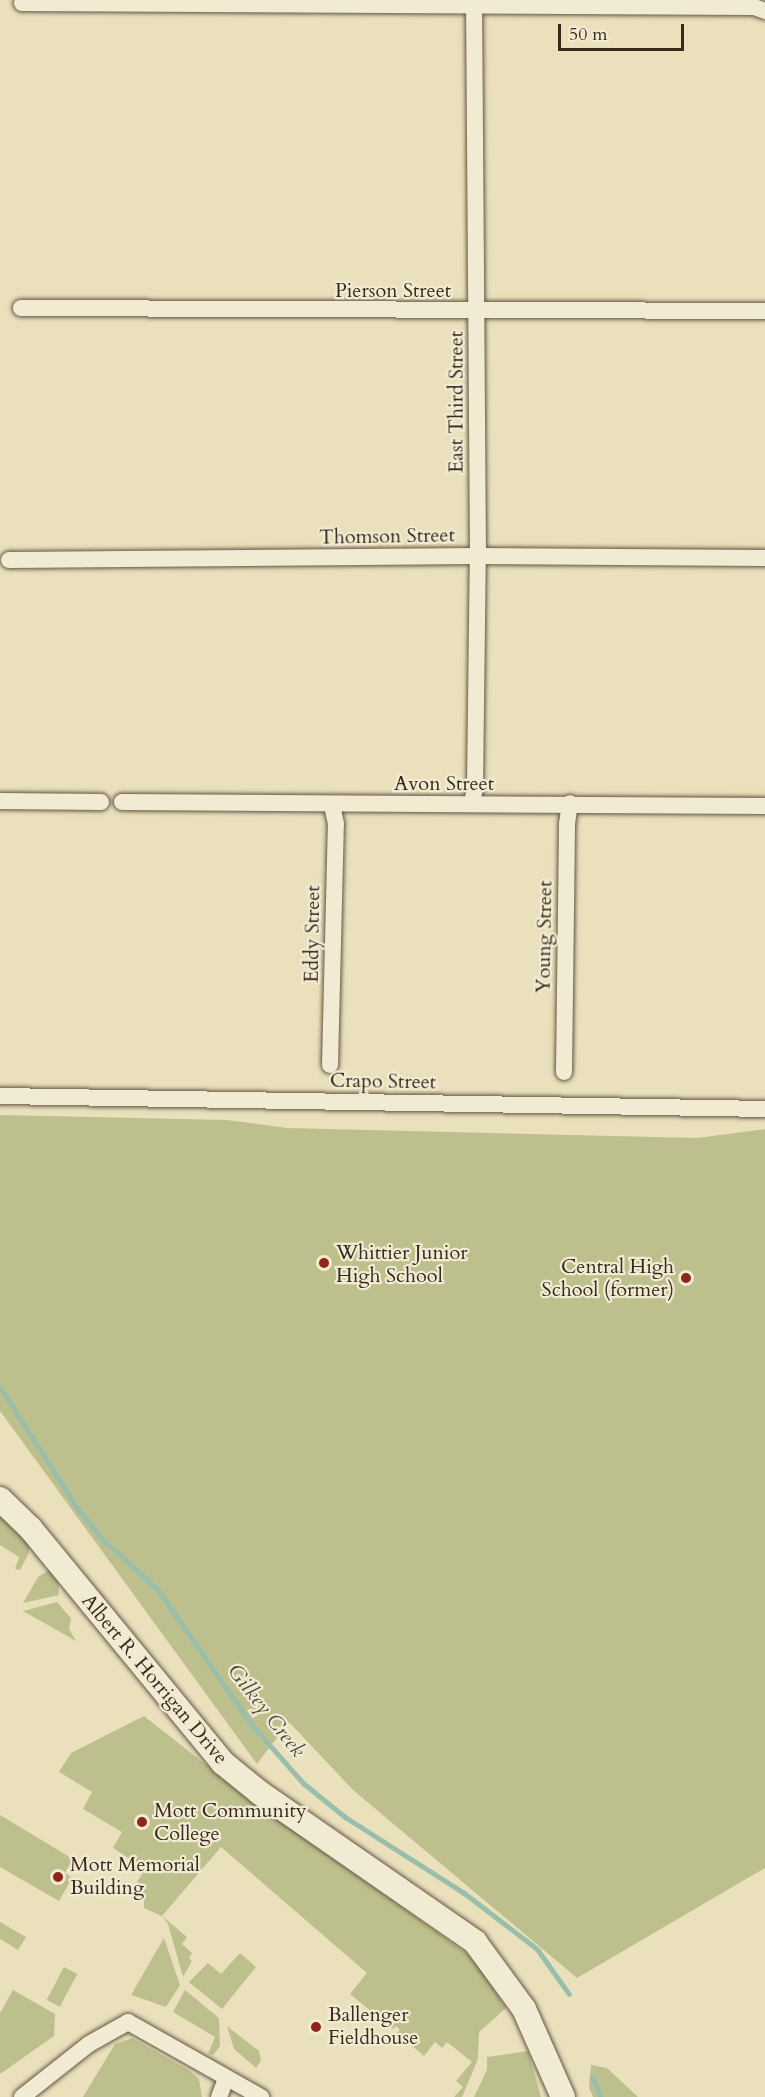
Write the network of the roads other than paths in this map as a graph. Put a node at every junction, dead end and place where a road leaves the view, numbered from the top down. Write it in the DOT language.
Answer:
graph roads {
  1 [pos="164,2"];
  2 [pos="22,3"];
  3 [pos="474,3"];
  4 [pos="765,11"];
  5 [pos="21,308"];
  6 [pos="765,311"];
  7 [pos="477,312"];
  8 [pos="478,556"];
  9 [pos="765,558"];
  10 [pos="9,560"];
  11 [pos="0,801"];
  12 [pos="101,802"];
  13 [pos="122,802"];
  14 [pos="570,803"];
  15 [pos="472,804"];
  16 [pos="332,805"];
  17 [pos="765,806"];
  18 [pos="330,1065"];
  19 [pos="564,1072"];
  20 [pos="0,1096"];
  21 [pos="765,1109"];
  22 [pos="0,1499"];
  23 [pos="226,2079"];
  24 [pos="22,2097"];
  25 [pos="219,2097"];
  26 [pos="261,2097"];
  27 [pos="563,2097"];
  1 -- 2 [label="street"];
  1 -- 3 [label="street"];
  3 -- 4 [label="street"];
  3 -- 7 [label="street, East Third Street"];
  5 -- 7 [label="street, Pierson Street"];
  6 -- 7 [label="street, Pierson Street"];
  7 -- 8 [label="street, East Third Street"];
  8 -- 9 [label="street, Thomson Street"];
  8 -- 10 [label="street, Thomson Street"];
  8 -- 15 [label="street, East Third Street"];
  11 -- 12 [label="street"];
  13 -- 16 [label="street, Avon Street"];
  14 -- 15 [label="street, Avon Street"];
  14 -- 17 [label="street, Avon Street"];
  14 -- 19 [label="street, Young Street"];
  15 -- 16 [label="street, Avon Street"];
  16 -- 18 [label="street, Eddy Street"];
  20 -- 21 [label="street, Crapo Street"];
  22 -- 27 [label="street, Albert R. Horrigan Drive"];
  23 -- 24 [label="street"];
  23 -- 25 [label="street"];
  23 -- 26 [label="street"];
}
